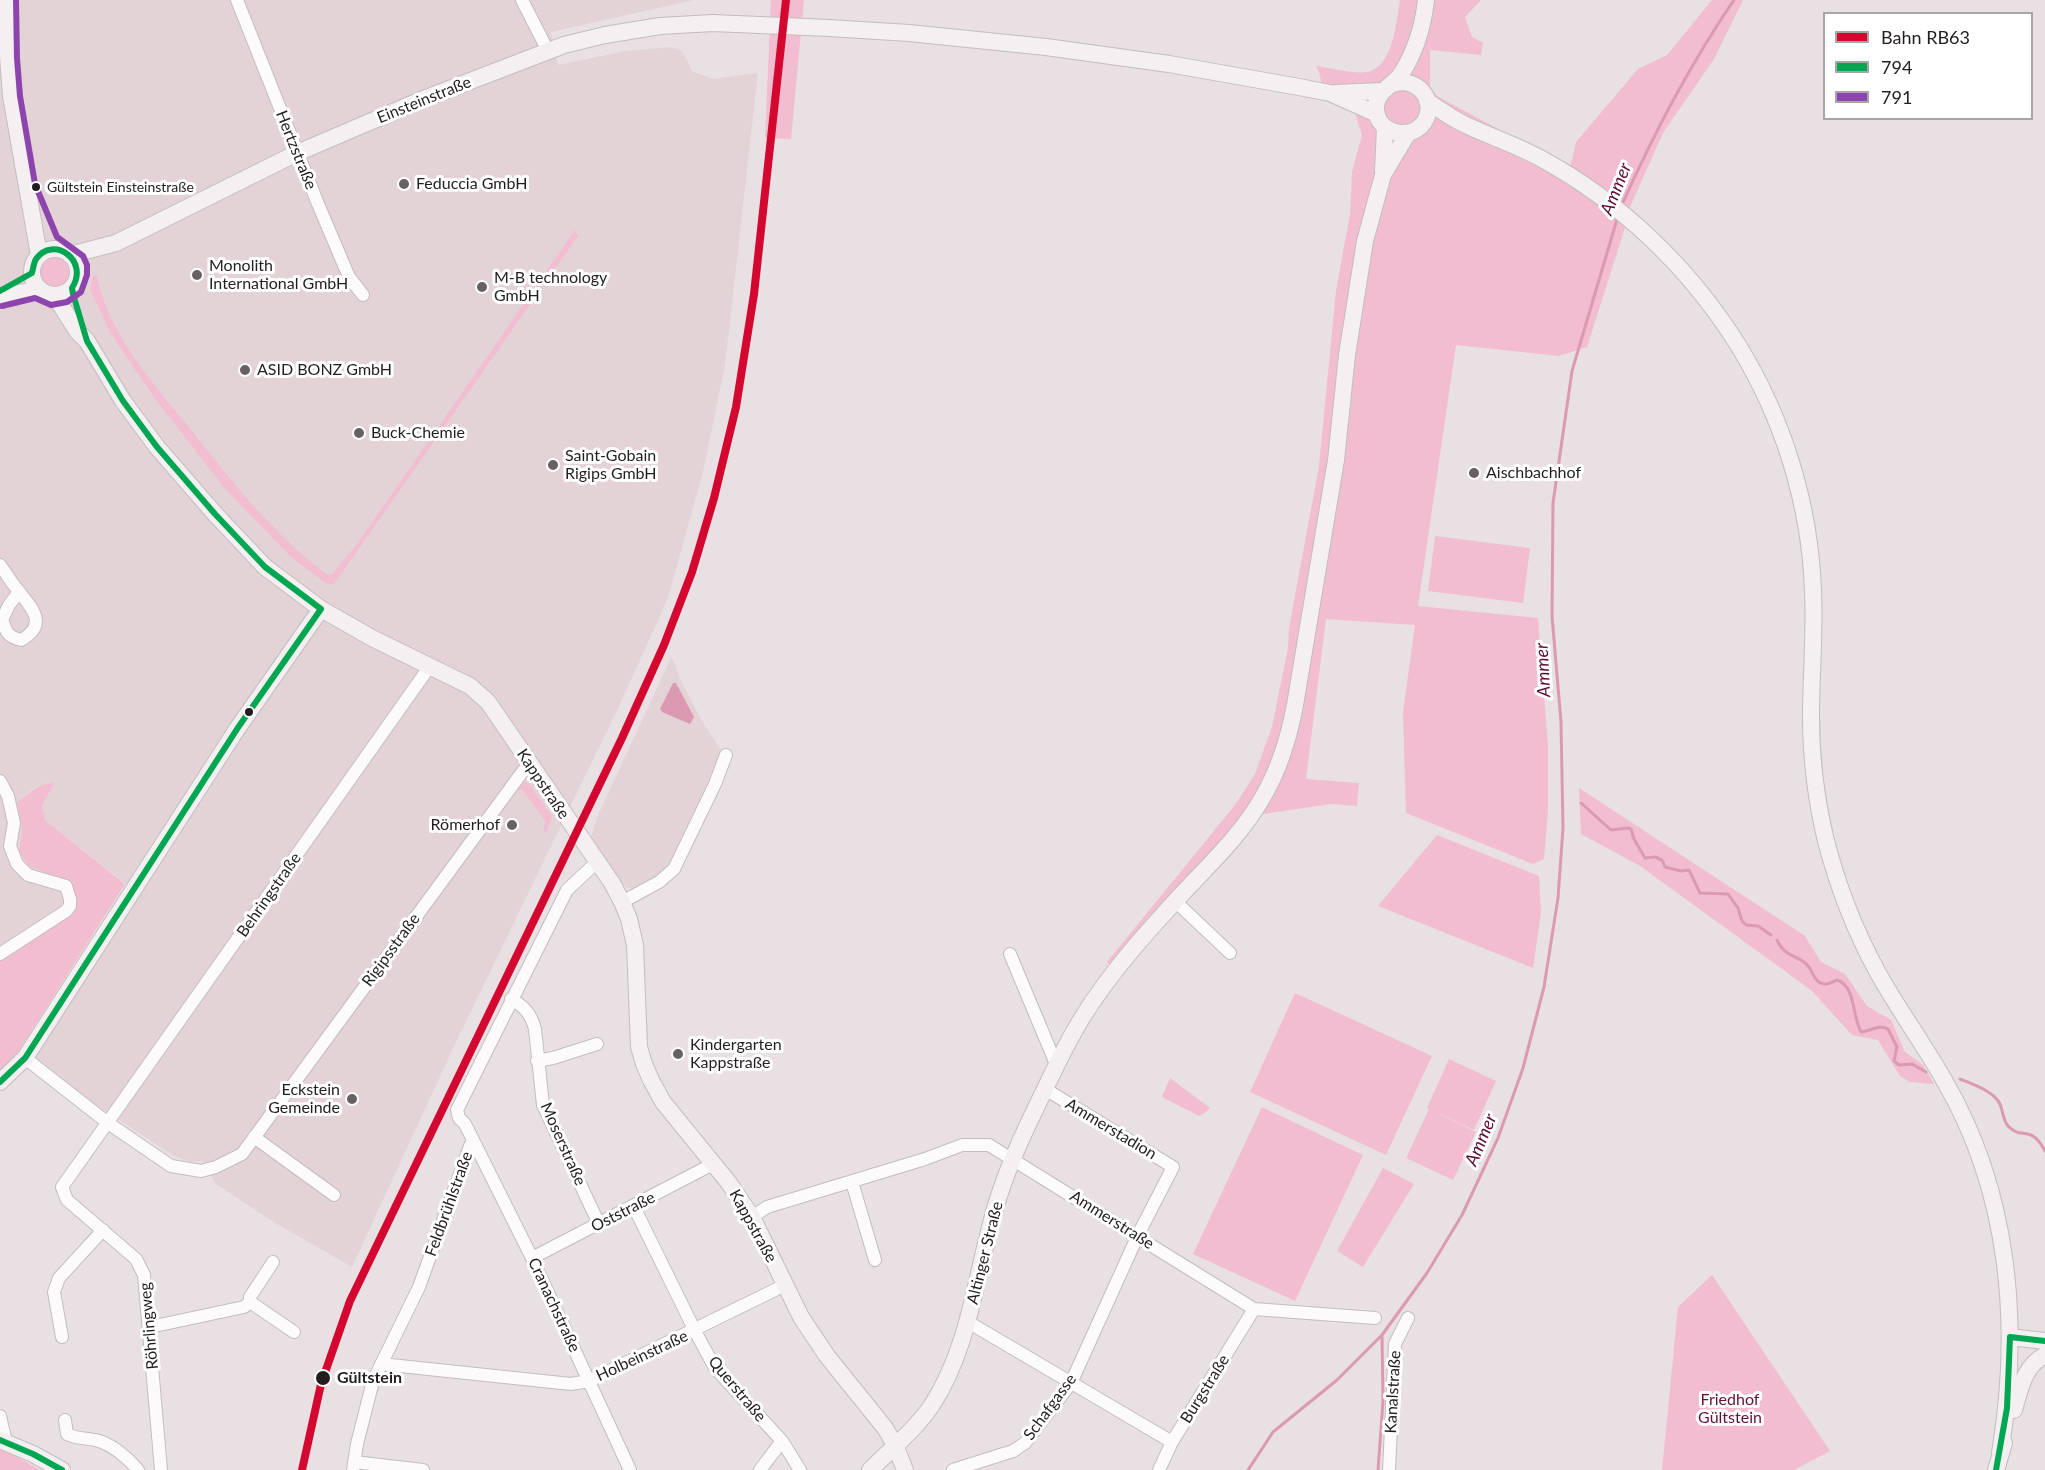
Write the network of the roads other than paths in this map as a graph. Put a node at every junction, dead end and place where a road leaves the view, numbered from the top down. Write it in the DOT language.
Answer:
graph roads {
  1 [pos="7,0"];
  2 [pos="237,0"];
  3 [pos="522,0"];
  4 [pos="1426,0"];
  5 [pos="1417,45"];
  6 [pos="548,51"];
  7 [pos="1388,87"];
  8 [pos="1418,87"];
  9 [pos="1330,93"];
  10 [pos="1427,101"];
  11 [pos="1381,121"];
  12 [pos="1464,125"];
  13 [pos="1415,129"];
  14 [pos="297,153"];
  15 [pos="1383,175"];
  16 [pos="30,197"];
  17 [pos="116,243"];
  18 [pos="63,252"];
  19 [pos="39,255"];
  20 [pos="78,271"];
  21 [pos="32,273"];
  22 [pos="72,288"];
  23 [pos="39,289"];
  24 [pos="0,291"];
  25 [pos="363,295"];
  26 [pos="55,296"];
  27 [pos="0,297"];
  28 [pos="87,341"];
  29 [pos="0,565"];
  30 [pos="19,592"];
  31 [pos="321,609"];
  32 [pos="430,666"];
  33 [pos="726,755"];
  34 [pos="531,766"];
  35 [pos="0,781"];
  36 [pos="597,862"];
  37 [pos="1175,901"];
  38 [pos="622,902"];
  39 [pos="1230,953"];
  40 [pos="0,954"];
  41 [pos="1010,954"];
  42 [pos="511,999"];
  43 [pos="597,1044"];
  44 [pos="25,1058"];
  45 [pos="537,1061"];
  46 [pos="1056,1064"];
  47 [pos="0,1082"];
  48 [pos="1045,1089"];
  49 [pos="108,1124"];
  50 [pos="254,1137"];
  51 [pos="473,1142"];
  52 [pos="1012,1158"];
  53 [pos="713,1164"];
  54 [pos="852,1182"];
  55 [pos="334,1195"];
  56 [pos="634,1207"];
  57 [pos="752,1217"];
  58 [pos="599,1224"];
  59 [pos="103,1230"];
  60 [pos="1138,1236"];
  61 [pos="532,1258"];
  62 [pos="875,1260"];
  63 [pos="273,1262"];
  64 [pos="785,1285"];
  65 [pos="250,1302"];
  66 [pos="1254,1309"];
  67 [pos="1375,1318"];
  68 [pos="1408,1318"];
  69 [pos="968,1322"];
  70 [pos="150,1327"];
  71 [pos="694,1331"];
  72 [pos="294,1332"];
  73 [pos="62,1337"];
  74 [pos="2045,1341"];
  75 [pos="2010,1345"];
  76 [pos="2045,1354"];
  77 [pos="381,1364"];
  78 [pos="590,1381"];
  79 [pos="1071,1383"];
  80 [pos="0,1416"];
  81 [pos="65,1420"];
  82 [pos="3,1441"];
  83 [pos="782,1441"];
  84 [pos="1172,1442"];
  85 [pos="895,1445"];
  86 [pos="2000,1453"];
  87 [pos="354,1466"];
  88 [pos="62,1470"];
  89 [pos="138,1470"];
  90 [pos="161,1470"];
  91 [pos="423,1470"];
  92 [pos="630,1470"];
  93 [pos="760,1470"];
  94 [pos="800,1470"];
  95 [pos="870,1470"];
  96 [pos="905,1470"];
  97 [pos="953,1470"];
  98 [pos="1159,1470"];
  99 [pos="1389,1470"];
  100 [pos="1996,1470"];
  1 -- 16 [label="street"];
  2 -- 14 [label="street, Hertzstraße"];
  3 -- 6 [label="street"];
  4 -- 5 [label="street"];
  5 -- 7 [label="street"];
  5 -- 8 [label="street"];
  6 -- 9 [label="street, Einsteinstraße"];
  6 -- 14 [label="street, Einsteinstraße"];
  7 -- 8 [label="street"];
  7 -- 9 [label="street"];
  7 -- 11 [label="street"];
  8 -- 10 [label="street"];
  9 -- 11 [label="street"];
  10 -- 12 [label="street"];
  10 -- 13 [label="street"];
  11 -- 13 [label="street"];
  11 -- 15 [label="street"];
  12 -- 13 [label="street"];
  12 -- 75 [label="street"];
  13 -- 15 [label="street"];
  14 -- 17 [label="street, Einsteinstraße"];
  14 -- 25 [label="street, Hertzstraße"];
  15 -- 37 [label="street, Altinger Straße"];
  16 -- 18 [label="street"];
  16 -- 19 [label="street"];
  17 -- 18 [label="street, Einsteinstraße"];
  17 -- 20 [label="street, Einsteinstraße"];
  18 -- 19 [label="street"];
  18 -- 20 [label="street"];
  19 -- 21 [label="street"];
  20 -- 22 [label="street"];
  21 -- 23 [label="street"];
  21 -- 24 [label="street"];
  22 -- 26 [label="street"];
  22 -- 28 [label="street, Kappstraße"];
  23 -- 26 [label="street"];
  23 -- 27 [label="street"];
  26 -- 28 [label="street, Kappstraße"];
  28 -- 31 [label="street, Kappstraße"];
  29 -- 30 [label="street"];
  31 -- 32 [label="street, Kappstraße"];
  31 -- 44 [label="street"];
  32 -- 34 [label="street, Kappstraße"];
  32 -- 49 [label="street, Behringstraße"];
  33 -- 38 [label="street"];
  34 -- 36 [label="street, Kappstraße"];
  34 -- 50 [label="street, Rigipsstraße"];
  35 -- 40 [label="street"];
  36 -- 38 [label="street, Kappstraße"];
  36 -- 42 [label="street, Feldbrühlstraße"];
  37 -- 39 [label="street"];
  37 -- 46 [label="street, Altinger Straße"];
  38 -- 53 [label="street, Kappstraße"];
  41 -- 46 [label="street"];
  42 -- 45 [label="street, Moserstraße"];
  42 -- 51 [label="street, Feldbrühlstraße"];
  43 -- 45 [label="street"];
  44 -- 47 [label="street"];
  44 -- 49 [label="street, Rigipsstraße"];
  45 -- 58 [label="street, Moserstraße"];
  46 -- 48 [label="street, Altinger Straße"];
  48 -- 52 [label="street, Altinger Straße"];
  48 -- 60 [label="street, Ammerstadion"];
  49 -- 50 [label="street, Rigipsstraße"];
  49 -- 59 [label="street, Röhrlingweg"];
  50 -- 55 [label="street"];
  51 -- 61 [label="street, Cranachstraße"];
  51 -- 77 [label="street, Feldbrühlstraße"];
  52 -- 54 [label="street, Ammerstraße"];
  52 -- 60 [label="street, Ammerstraße"];
  52 -- 69 [label="street, Altinger Straße"];
  53 -- 56 [label="street, Oststraße"];
  53 -- 57 [label="street, Kappstraße"];
  54 -- 57 [label="street, Ammerstraße"];
  54 -- 62 [label="street"];
  56 -- 58 [label="street, Oststraße"];
  56 -- 71 [label="street, Querstraße"];
  57 -- 64 [label="street, Kappstraße"];
  58 -- 61 [label="street, Oststraße"];
  59 -- 70 [label="street, Röhrlingweg"];
  59 -- 73 [label="street"];
  60 -- 66 [label="street, Ammerstraße"];
  60 -- 79 [label="street, Schafgasse"];
  61 -- 78 [label="street, Cranachstraße"];
  63 -- 65 [label="street"];
  64 -- 71 [label="street, Holbeinstraße"];
  64 -- 85 [label="street, Kappstraße"];
  65 -- 70 [label="street"];
  65 -- 72 [label="street"];
  66 -- 67 [label="street, Ammerstraße"];
  66 -- 84 [label="street, Burgstraße"];
  68 -- 99 [label="street, Kanalstraße"];
  69 -- 79 [label="street"];
  69 -- 85 [label="street, Altinger Straße"];
  70 -- 90 [label="street, Röhrlingweg"];
  71 -- 78 [label="street, Holbeinstraße"];
  71 -- 83 [label="street, Querstraße"];
  74 -- 75 [label="street"];
  75 -- 76 [label="street"];
  75 -- 86 [label="street"];
  76 -- 86 [label="street"];
  77 -- 78 [label="street, Holbeinstraße"];
  77 -- 87 [label="street, Feldbrühlstraße"];
  78 -- 92 [label="street, Cranachstraße"];
  79 -- 84 [label="street"];
  79 -- 97 [label="street, Schafgasse"];
  80 -- 82 [label="street"];
  81 -- 89 [label="street"];
  82 -- 88 [label="street"];
  83 -- 93 [label="street"];
  83 -- 94 [label="street, Querstraße"];
  84 -- 98 [label="street, Burgstraße"];
  85 -- 95 [label="street, Altinger Straße"];
  85 -- 96 [label="street, Kappstraße"];
  86 -- 100 [label="street"];
  87 -- 91 [label="street"];
}
